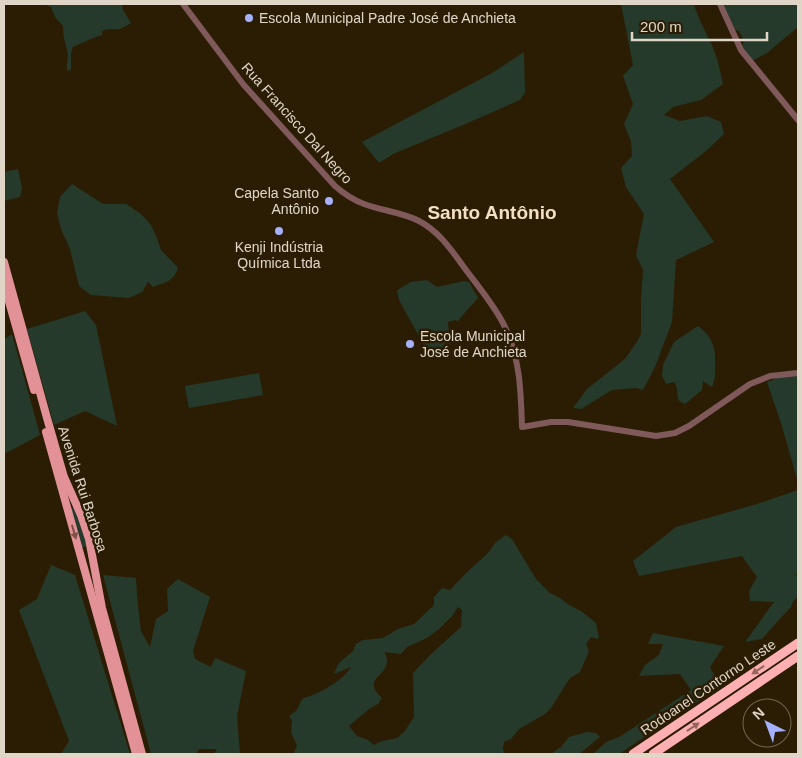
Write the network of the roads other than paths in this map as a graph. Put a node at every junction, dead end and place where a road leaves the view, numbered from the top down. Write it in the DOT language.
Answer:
graph roads {
  1 [pos="183,4"];
  2 [pos="720,4"];
  3 [pos="798,120"];
  4 [pos="4,262"];
  5 [pos="4,284"];
  6 [pos="798,373"];
  7 [pos="80,555"];
  8 [pos="93,556"];
  9 [pos="83,565"];
  10 [pos="94,566"];
  11 [pos="798,643"];
  12 [pos="798,656"];
  13 [pos="136,754"];
  14 [pos="142,754"];
  15 [pos="633,754"];
  16 [pos="653,754"];
  1 -- 6 [label="street, Rua Francisco Dal Negro"];
  2 -- 3 [label="street"];
  4 -- 8 [label="main road, Avenida Rui Barbosa"];
  5 -- 7 [label="main road, Avenida Rui Barbosa, one-way"];
  7 -- 8 [label="main road"];
  7 -- 9 [label="main road, Avenida Rui Barbosa"];
  8 -- 10 [label="main road, Avenida Rui Barbosa"];
  9 -- 10 [label="main road"];
  9 -- 13 [label="main road, Avenida Rui Barbosa"];
  10 -- 14 [label="main road, Avenida Rui Barbosa"];
  11 -- 15 [label="highway, Rodoanel Contorno Leste, one-way"];
  16 -- 12 [label="highway, Rodoanel Contorno Leste, one-way"];
}
